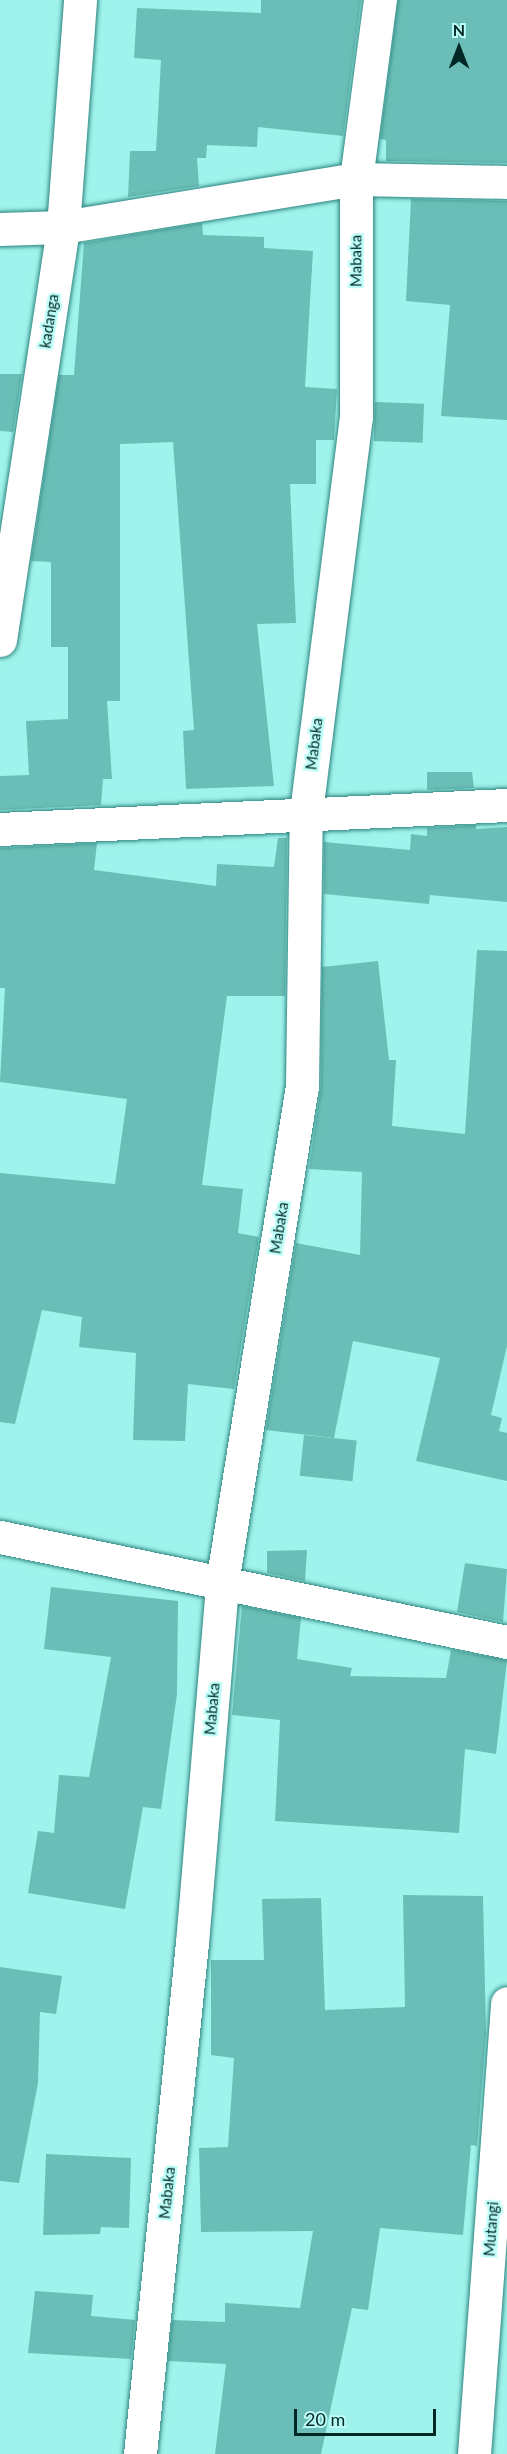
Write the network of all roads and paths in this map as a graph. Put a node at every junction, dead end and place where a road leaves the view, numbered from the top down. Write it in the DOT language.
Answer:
graph roads {
  1 [pos="80,0"];
  2 [pos="380,0"];
  3 [pos="356,179"];
  4 [pos="507,182"];
  5 [pos="63,227"];
  6 [pos="0,229"];
  7 [pos="0,640"];
  8 [pos="507,805"];
  9 [pos="306,812"];
  10 [pos="0,829"];
  11 [pos="0,1537"];
  12 [pos="222,1583"];
  13 [pos="507,1642"];
  14 [pos="507,2003"];
  15 [pos="140,2454"];
  16 [pos="474,2454"];
  1 -- 5 [label="street, kadanga"];
  2 -- 3 [label="street, Mabaka"];
  3 -- 4 [label="street"];
  3 -- 5 [label="street"];
  3 -- 9 [label="street, Mabaka"];
  5 -- 6 [label="street"];
  5 -- 7 [label="street, kadanga"];
  8 -- 9 [label="street"];
  9 -- 10 [label="street"];
  9 -- 12 [label="street, Mabaka"];
  11 -- 12 [label="street"];
  12 -- 13 [label="street"];
  12 -- 15 [label="street, Mabaka"];
  14 -- 16 [label="street, Mutangi"];
}
